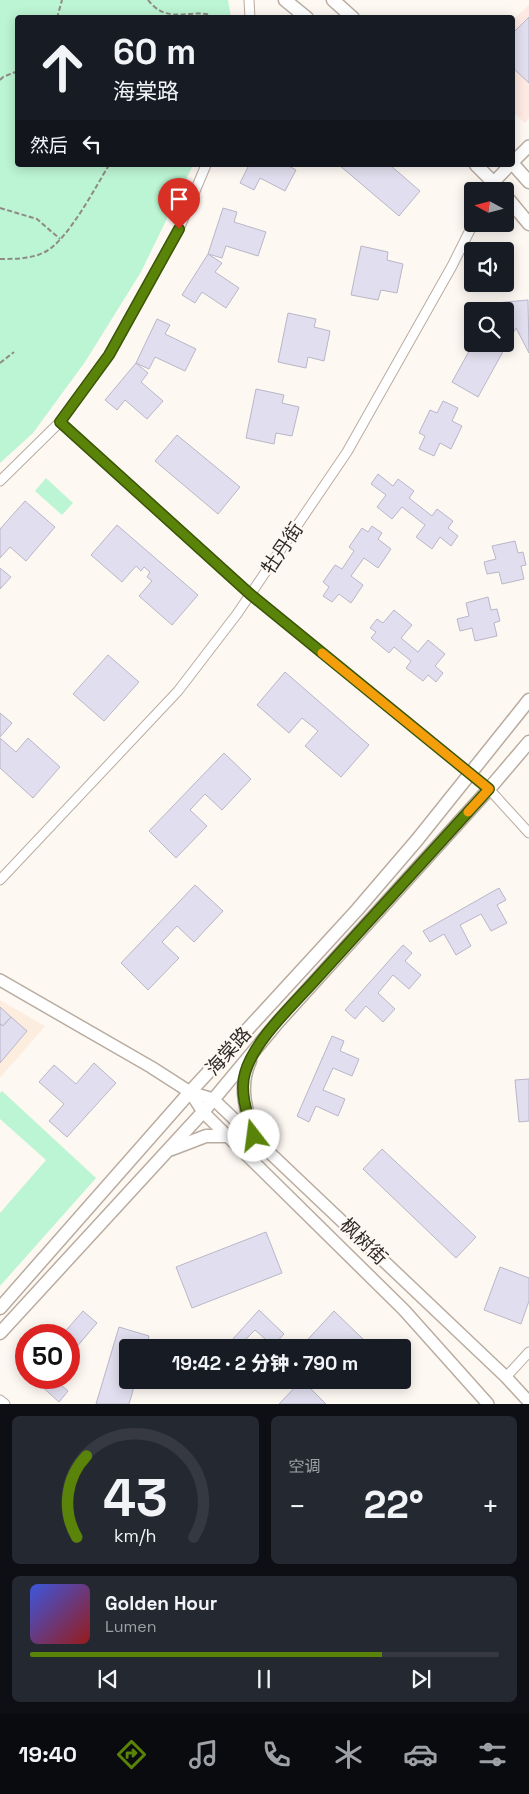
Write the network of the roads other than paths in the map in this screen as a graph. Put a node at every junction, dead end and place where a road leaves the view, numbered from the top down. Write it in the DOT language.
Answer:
graph roads {
  1 [pos="249,0"];
  2 [pos="285,0"];
  3 [pos="333,0"];
  4 [pos="250,15"];
  5 [pos="303,15"];
  6 [pos="350,15"];
  7 [pos="529,146"];
  8 [pos="515,161"];
  9 [pos="205,167"];
  10 [pos="478,167"];
  11 [pos="510,167"];
  12 [pos="515,167"];
  13 [pos="490,182"];
  14 [pos="499,182"];
  15 [pos="529,182"];
  16 [pos="514,206"];
  17 [pos="529,224"];
  18 [pos="469,232"];
  19 [pos="60,422"];
  20 [pos="0,481"];
  21 [pos="250,594"];
  22 [pos="529,700"];
  23 [pos="529,742"];
  24 [pos="469,774"];
  25 [pos="489,789"];
  26 [pos="529,833"];
  27 [pos="0,880"];
  28 [pos="0,980"];
  29 [pos="257,1046"];
  30 [pos="190,1092"];
  31 [pos="213,1099"];
  32 [pos="203,1112"];
  33 [pos="227,1136"];
  34 [pos="254,1136"];
  35 [pos="167,1151"];
  36 [pos="0,1308"];
  37 [pos="0,1333"];
  38 [pos="529,1352"];
  39 [pos="506,1377"];
  40 [pos="0,1400"];
  41 [pos="484,1402"];
  42 [pos="529,1402"];
  43 [pos="5,1404"];
  1 -- 4 [label="street"];
  2 -- 5 [label="main road"];
  3 -- 6 [label="main road"];
  7 -- 8 [label="street"];
  9 -- 19 [label="street"];
  10 -- 13 [label="main road"];
  11 -- 14 [label="street"];
  12 -- 15 [label="main road"];
  16 -- 17 [label="main road"];
  18 -- 21 [label="street, 牡丹街"];
  19 -- 20 [label="street"];
  19 -- 21 [label="street"];
  21 -- 24 [label="street"];
  21 -- 27 [label="street, 牡丹街"];
  22 -- 24 [label="main road, 海棠路"];
  23 -- 25 [label="main road, 海棠路"];
  24 -- 25 [label="street"];
  24 -- 30 [label="main road, 海棠路"];
  25 -- 26 [label="street"];
  25 -- 29 [label="main road, 海棠路"];
  28 -- 30 [label="street, 枫树街"];
  29 -- 31 [label="main road, 海棠路"];
  29 -- 34 [label="main road"];
  30 -- 31 [label="street, 枫树街"];
  30 -- 32 [label="street, 枫树街"];
  30 -- 36 [label="main road, 海棠路"];
  31 -- 32 [label="main road, 海棠路"];
  31 -- 34 [label="street, 枫树街"];
  32 -- 33 [label="street, 枫树街"];
  32 -- 35 [label="main road, 海棠路"];
  33 -- 35 [label="main road"];
  33 -- 41 [label="street, 枫树街"];
  34 -- 39 [label="street, 枫树街"];
  35 -- 37 [label="main road, 海棠路"];
  38 -- 39 [label="street"];
  39 -- 42 [label="street, 枫树街"];
  40 -- 43 [label="street"];
}
